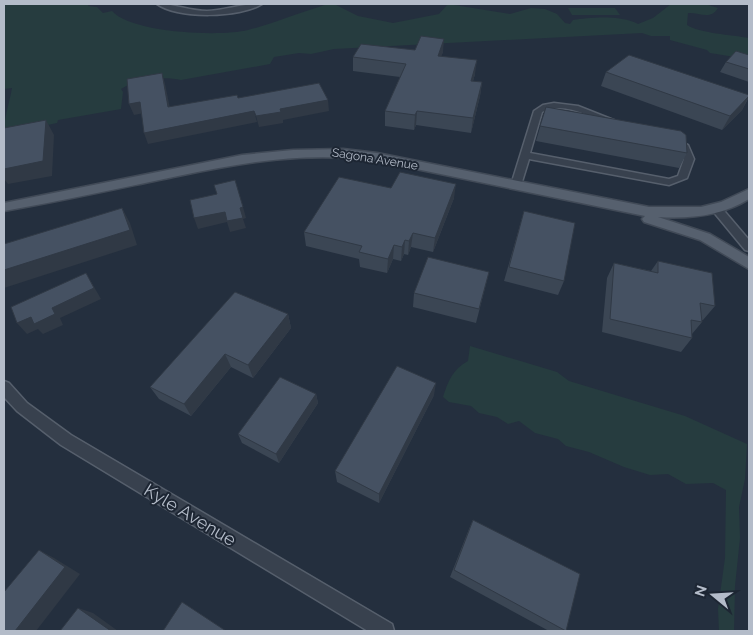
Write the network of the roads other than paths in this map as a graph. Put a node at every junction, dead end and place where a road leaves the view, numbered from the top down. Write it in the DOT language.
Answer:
graph roads {
  1 [pos="160,4"];
  2 [pos="259,4"];
  3 [pos="625,126"];
  4 [pos="660,137"];
  5 [pos="525,155"];
  6 [pos="516,186"];
  7 [pos="749,193"];
  8 [pos="4,207"];
  9 [pos="716,208"];
  10 [pos="624,209"];
  11 [pos="749,247"];
  12 [pos="749,264"];
  13 [pos="4,387"];
  14 [pos="385,631"];
  1 -- 2 [label="street"];
  3 -- 5 [label="street"];
  4 -- 5 [label="street"];
  5 -- 6 [label="street"];
  6 -- 8 [label="main road, Sagona Avenue"];
  6 -- 10 [label="main road, Sagona Avenue"];
  7 -- 9 [label="main road, Sagona Avenue"];
  9 -- 10 [label="main road, Sagona Avenue"];
  9 -- 11 [label="street"];
  10 -- 12 [label="main road"];
  13 -- 14 [label="street, Kyle Avenue"];
}
